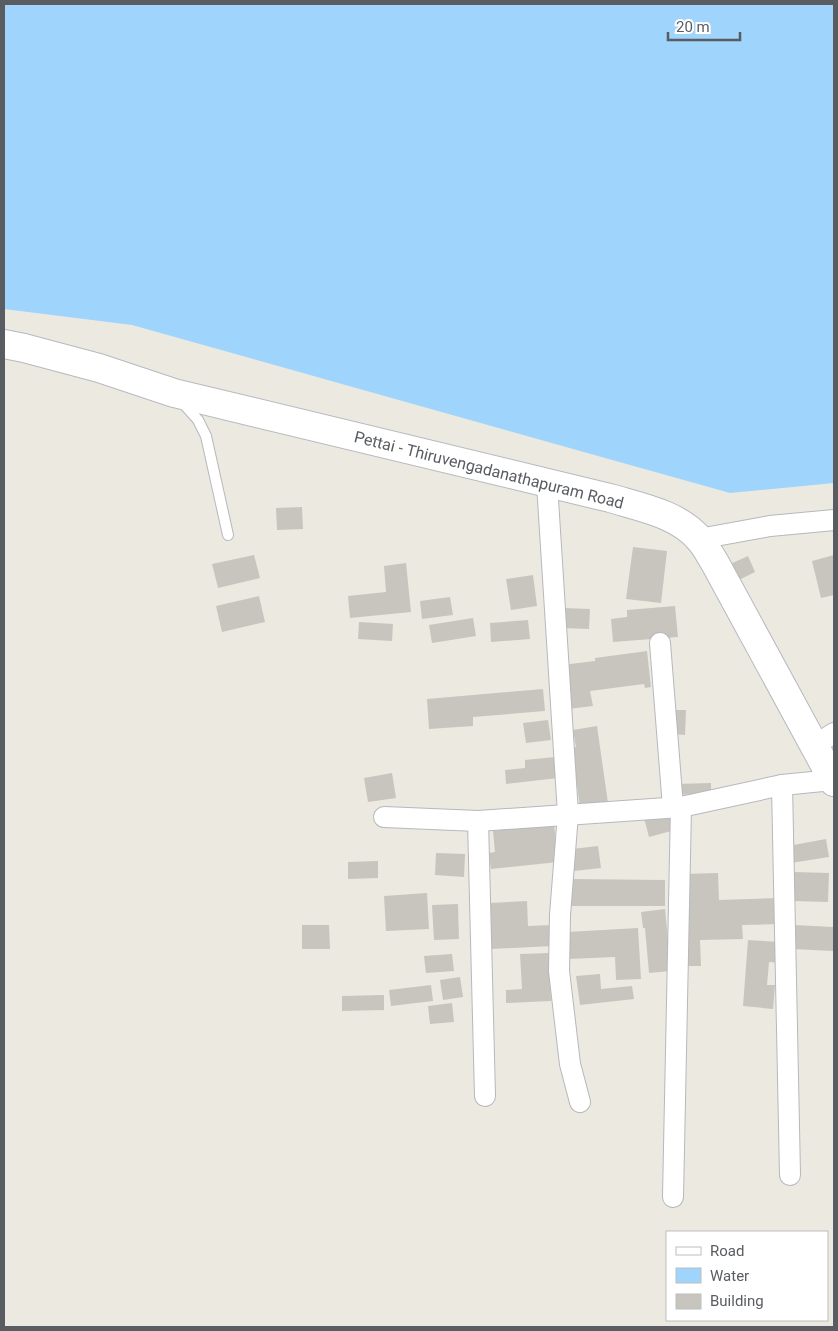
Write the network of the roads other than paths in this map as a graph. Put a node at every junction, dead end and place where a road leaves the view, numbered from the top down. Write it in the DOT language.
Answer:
graph roads {
  1 [pos="4,344"];
  2 [pos="174,393"];
  3 [pos="547,484"];
  4 [pos="834,520"];
  5 [pos="228,536"];
  6 [pos="699,539"];
  7 [pos="660,644"];
  8 [pos="824,739"];
  9 [pos="834,781"];
  10 [pos="782,785"];
  11 [pos="677,807"];
  12 [pos="568,814"];
  13 [pos="384,817"];
  14 [pos="478,821"];
  15 [pos="485,1096"];
  16 [pos="580,1102"];
  17 [pos="790,1175"];
  18 [pos="673,1197"];
  1 -- 2 [label="main road, Pettai - Thiruvengadanathapuram Road"];
  2 -- 3 [label="main road, Pettai - Thiruvengadanathapuram Road"];
  2 -- 5 [label="lane"];
  3 -- 6 [label="main road, Pettai - Thiruvengadanathapuram Road"];
  3 -- 12 [label="street"];
  4 -- 6 [label="street"];
  6 -- 8 [label="main road, Pettai - Thiruvengadanathapuram Road"];
  7 -- 11 [label="street"];
  8 -- 9 [label="main road, Pettai - Thiruvengadanathapuram Road"];
  9 -- 10 [label="street"];
  10 -- 11 [label="street"];
  10 -- 17 [label="street"];
  11 -- 12 [label="street"];
  11 -- 18 [label="street"];
  12 -- 14 [label="street"];
  12 -- 16 [label="street"];
  13 -- 14 [label="street"];
  14 -- 15 [label="street"];
}
